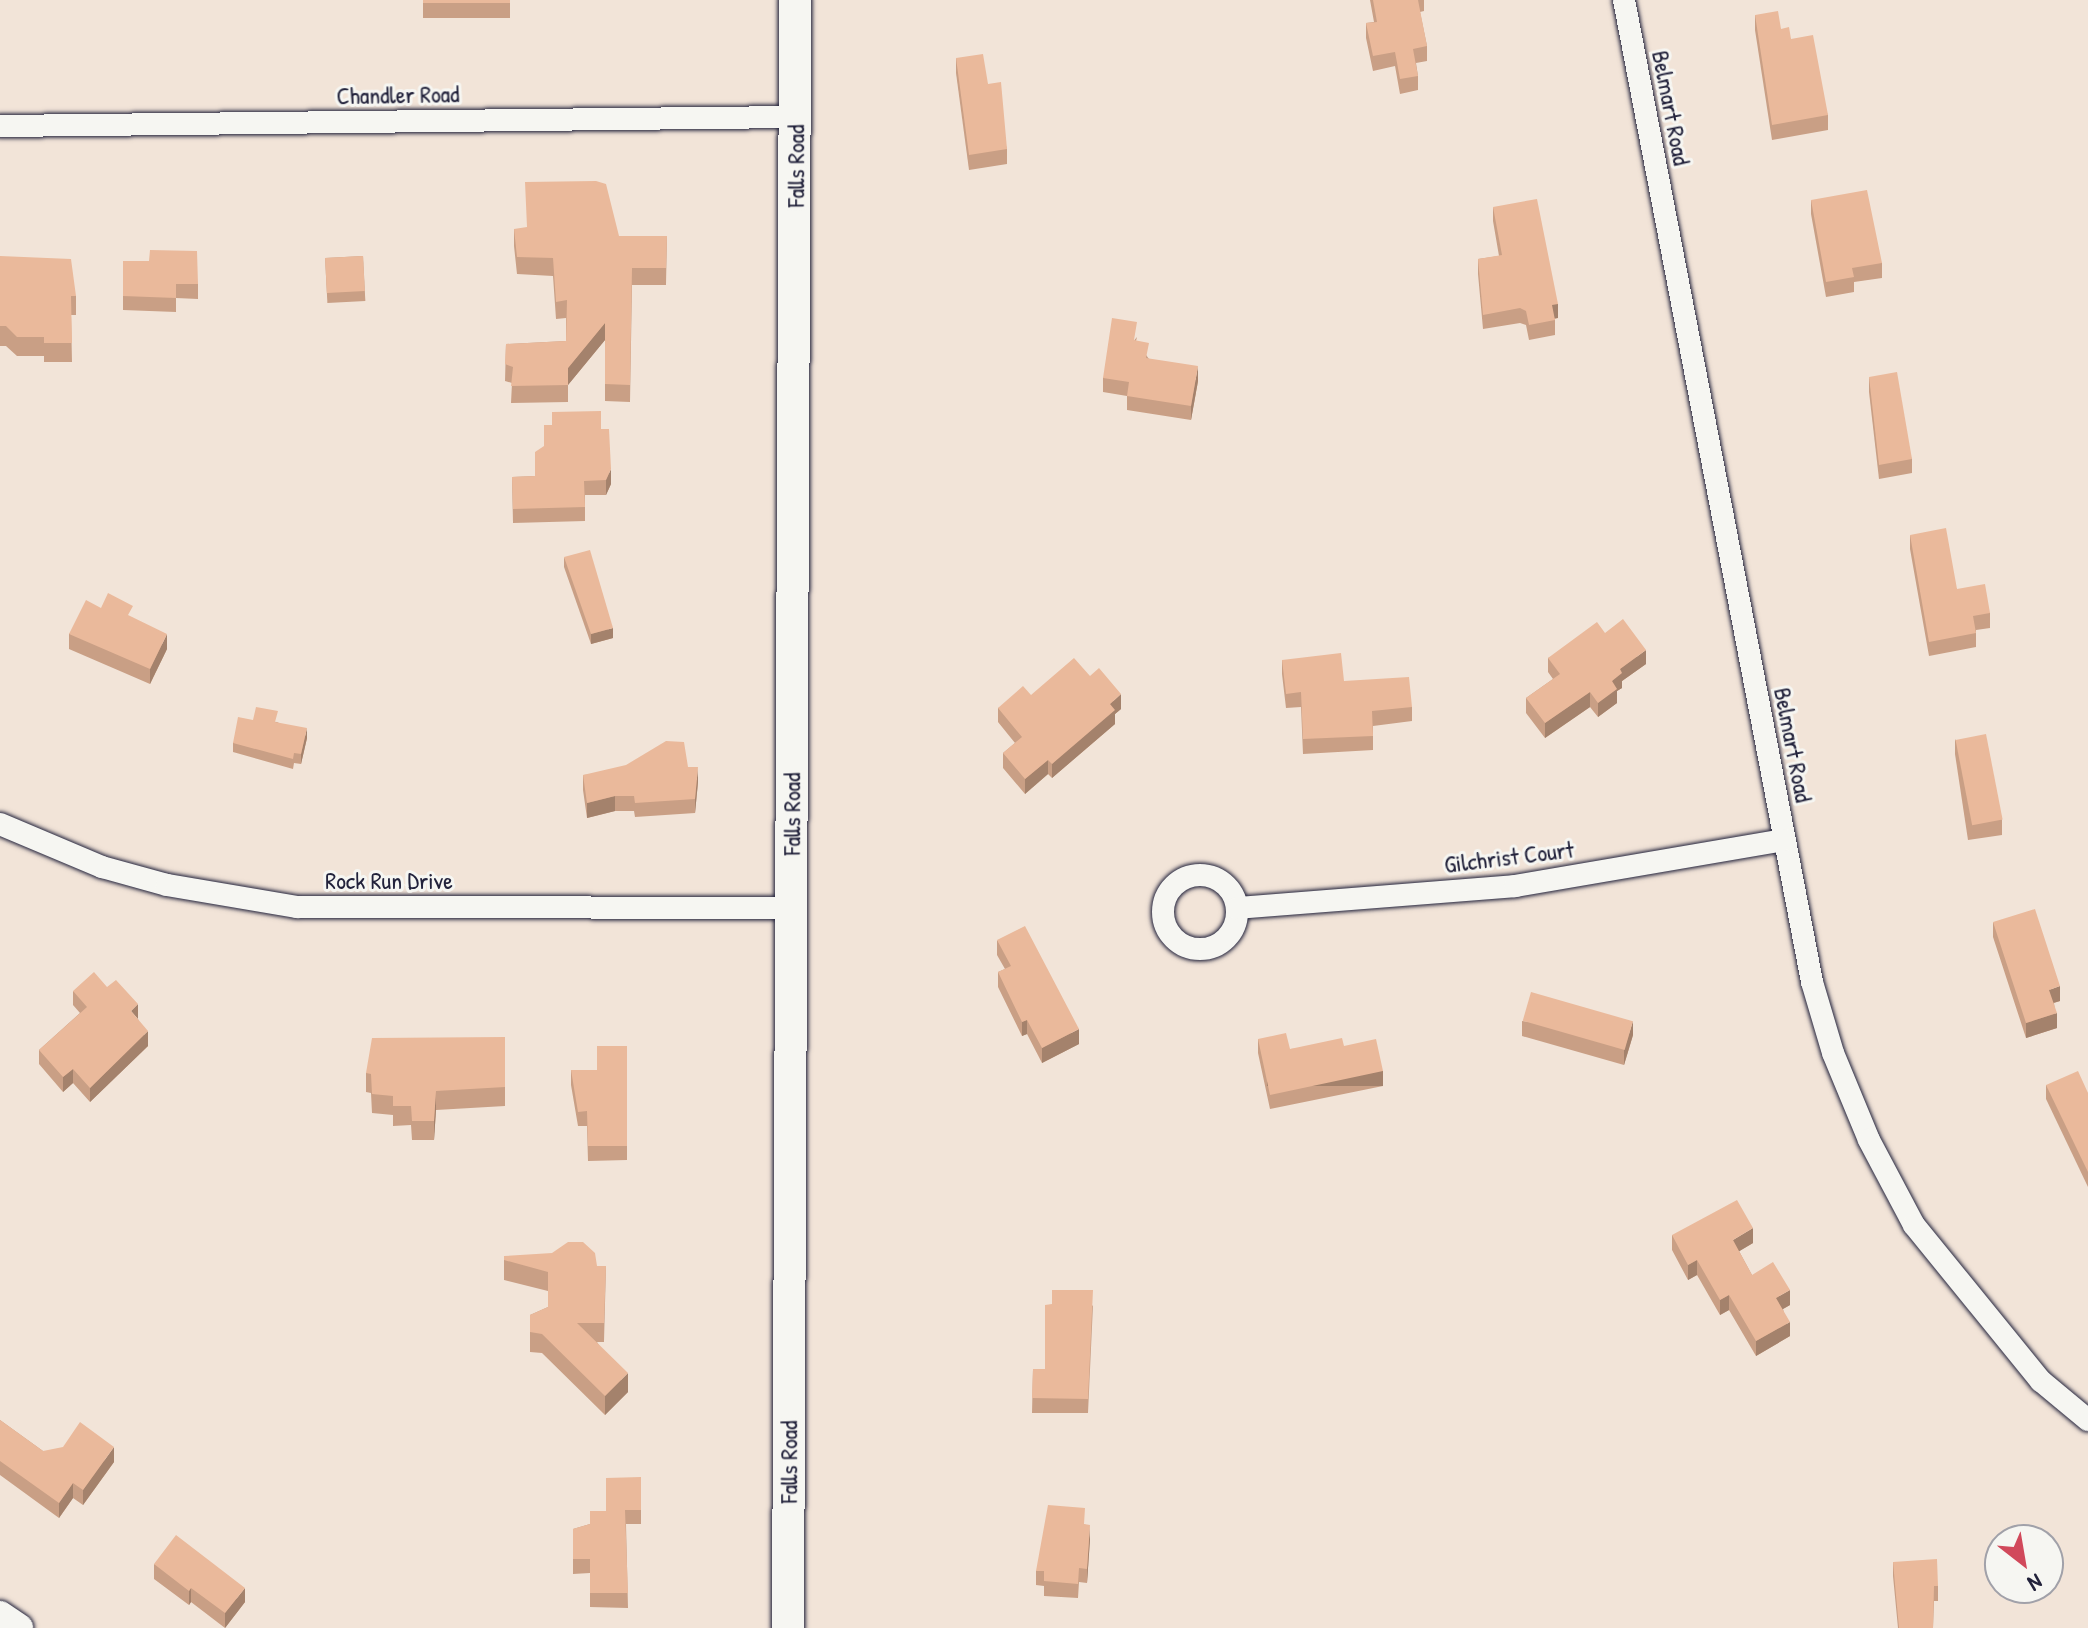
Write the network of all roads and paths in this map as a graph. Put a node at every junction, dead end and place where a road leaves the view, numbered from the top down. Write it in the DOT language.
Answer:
graph roads {
  1 [pos="795,0"];
  2 [pos="1624,0"];
  3 [pos="796,117"];
  4 [pos="0,126"];
  5 [pos="0,824"];
  6 [pos="1784,840"];
  7 [pos="792,908"];
  8 [pos="1237,908"];
  9 [pos="2088,1420"];
  10 [pos="0,1615"];
  11 [pos="19,1628"];
  12 [pos="788,1628"];
  1 -- 3 [label="main road, Falls Road"];
  2 -- 6 [label="street, Belmart Road"];
  3 -- 4 [label="street, Chandler Road"];
  3 -- 7 [label="main road, Falls Road"];
  5 -- 7 [label="street, Rock Run Drive"];
  6 -- 8 [label="street, Gilchrist Court"];
  6 -- 9 [label="street, Belmart Road"];
  7 -- 12 [label="main road, Falls Road"];
  10 -- 11 [label="street"];
}
